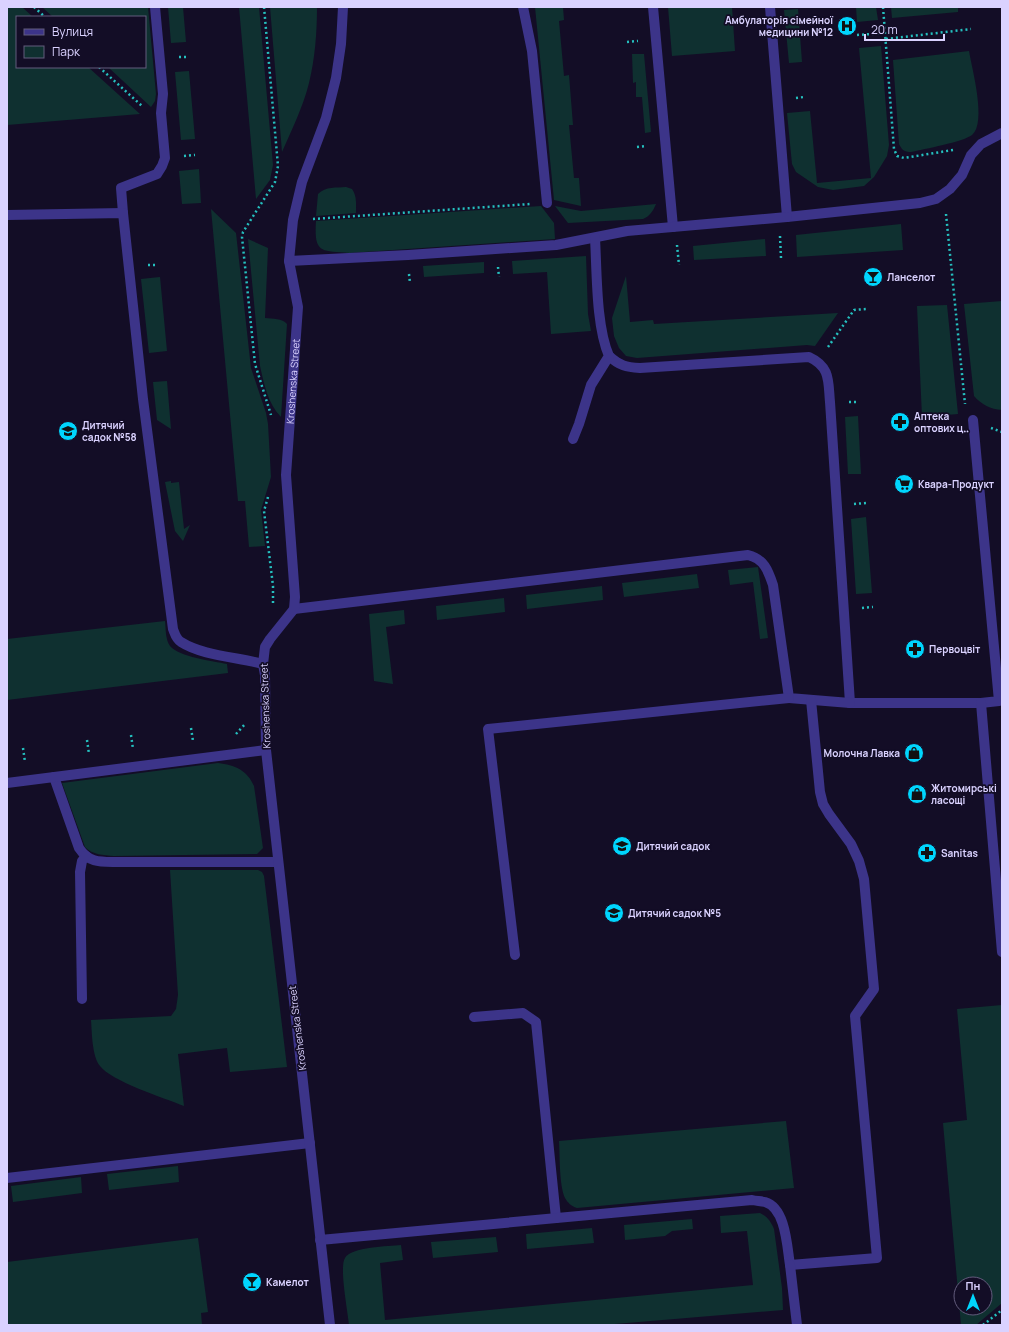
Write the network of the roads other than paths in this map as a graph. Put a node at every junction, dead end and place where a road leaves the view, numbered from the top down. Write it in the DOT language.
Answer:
graph roads {
  1 [pos="155,7"];
  2 [pos="342,7"];
  3 [pos="523,7"];
  4 [pos="653,7"];
  5 [pos="770,7"];
  6 [pos="1002,133"];
  7 [pos="547,203"];
  8 [pos="123,213"];
  9 [pos="7,215"];
  10 [pos="788,217"];
  11 [pos="673,227"];
  12 [pos="595,238"];
  13 [pos="289,261"];
  14 [pos="609,356"];
  15 [pos="973,420"];
  16 [pos="573,439"];
  17 [pos="294,609"];
  18 [pos="262,664"];
  19 [pos="789,698"];
  20 [pos="811,700"];
  21 [pos="850,703"];
  22 [pos="982,703"];
  23 [pos="266,750"];
  24 [pos="54,777"];
  25 [pos="7,783"];
  26 [pos="86,856"];
  27 [pos="278,862"];
  28 [pos="1002,952"];
  29 [pos="515,954"];
  30 [pos="82,999"];
  31 [pos="474,1017"];
  32 [pos="310,1143"];
  33 [pos="7,1178"];
  34 [pos="556,1218"];
  35 [pos="320,1240"];
  36 [pos="790,1265"];
  37 [pos="330,1325"];
  38 [pos="797,1325"];
  1 -- 8 [label="street"];
  2 -- 13 [label="street, Kroshenska Street"];
  3 -- 7 [label="street"];
  4 -- 11 [label="street"];
  5 -- 10 [label="street"];
  6 -- 10 [label="street"];
  8 -- 9 [label="street"];
  8 -- 18 [label="street"];
  10 -- 11 [label="street"];
  11 -- 12 [label="street"];
  12 -- 13 [label="street"];
  12 -- 14 [label="street"];
  13 -- 17 [label="street, Kroshenska Street"];
  14 -- 16 [label="street"];
  14 -- 21 [label="street"];
  15 -- 22 [label="street"];
  17 -- 18 [label="street, Kroshenska Street"];
  17 -- 19 [label="street"];
  18 -- 23 [label="street, Kroshenska Street"];
  19 -- 20 [label="street"];
  19 -- 29 [label="street"];
  20 -- 21 [label="street"];
  20 -- 36 [label="street"];
  21 -- 22 [label="street"];
  22 -- 28 [label="street"];
  23 -- 24 [label="street"];
  23 -- 27 [label="street, Kroshenska Street"];
  24 -- 25 [label="street"];
  24 -- 26 [label="street"];
  26 -- 27 [label="street"];
  26 -- 30 [label="street"];
  27 -- 32 [label="street, Kroshenska Street"];
  31 -- 34 [label="street"];
  32 -- 33 [label="street"];
  32 -- 35 [label="street, Kroshenska Street"];
  34 -- 35 [label="street"];
  34 -- 36 [label="street"];
  35 -- 37 [label="street, Kroshenska Street"];
  36 -- 38 [label="street"];
}
